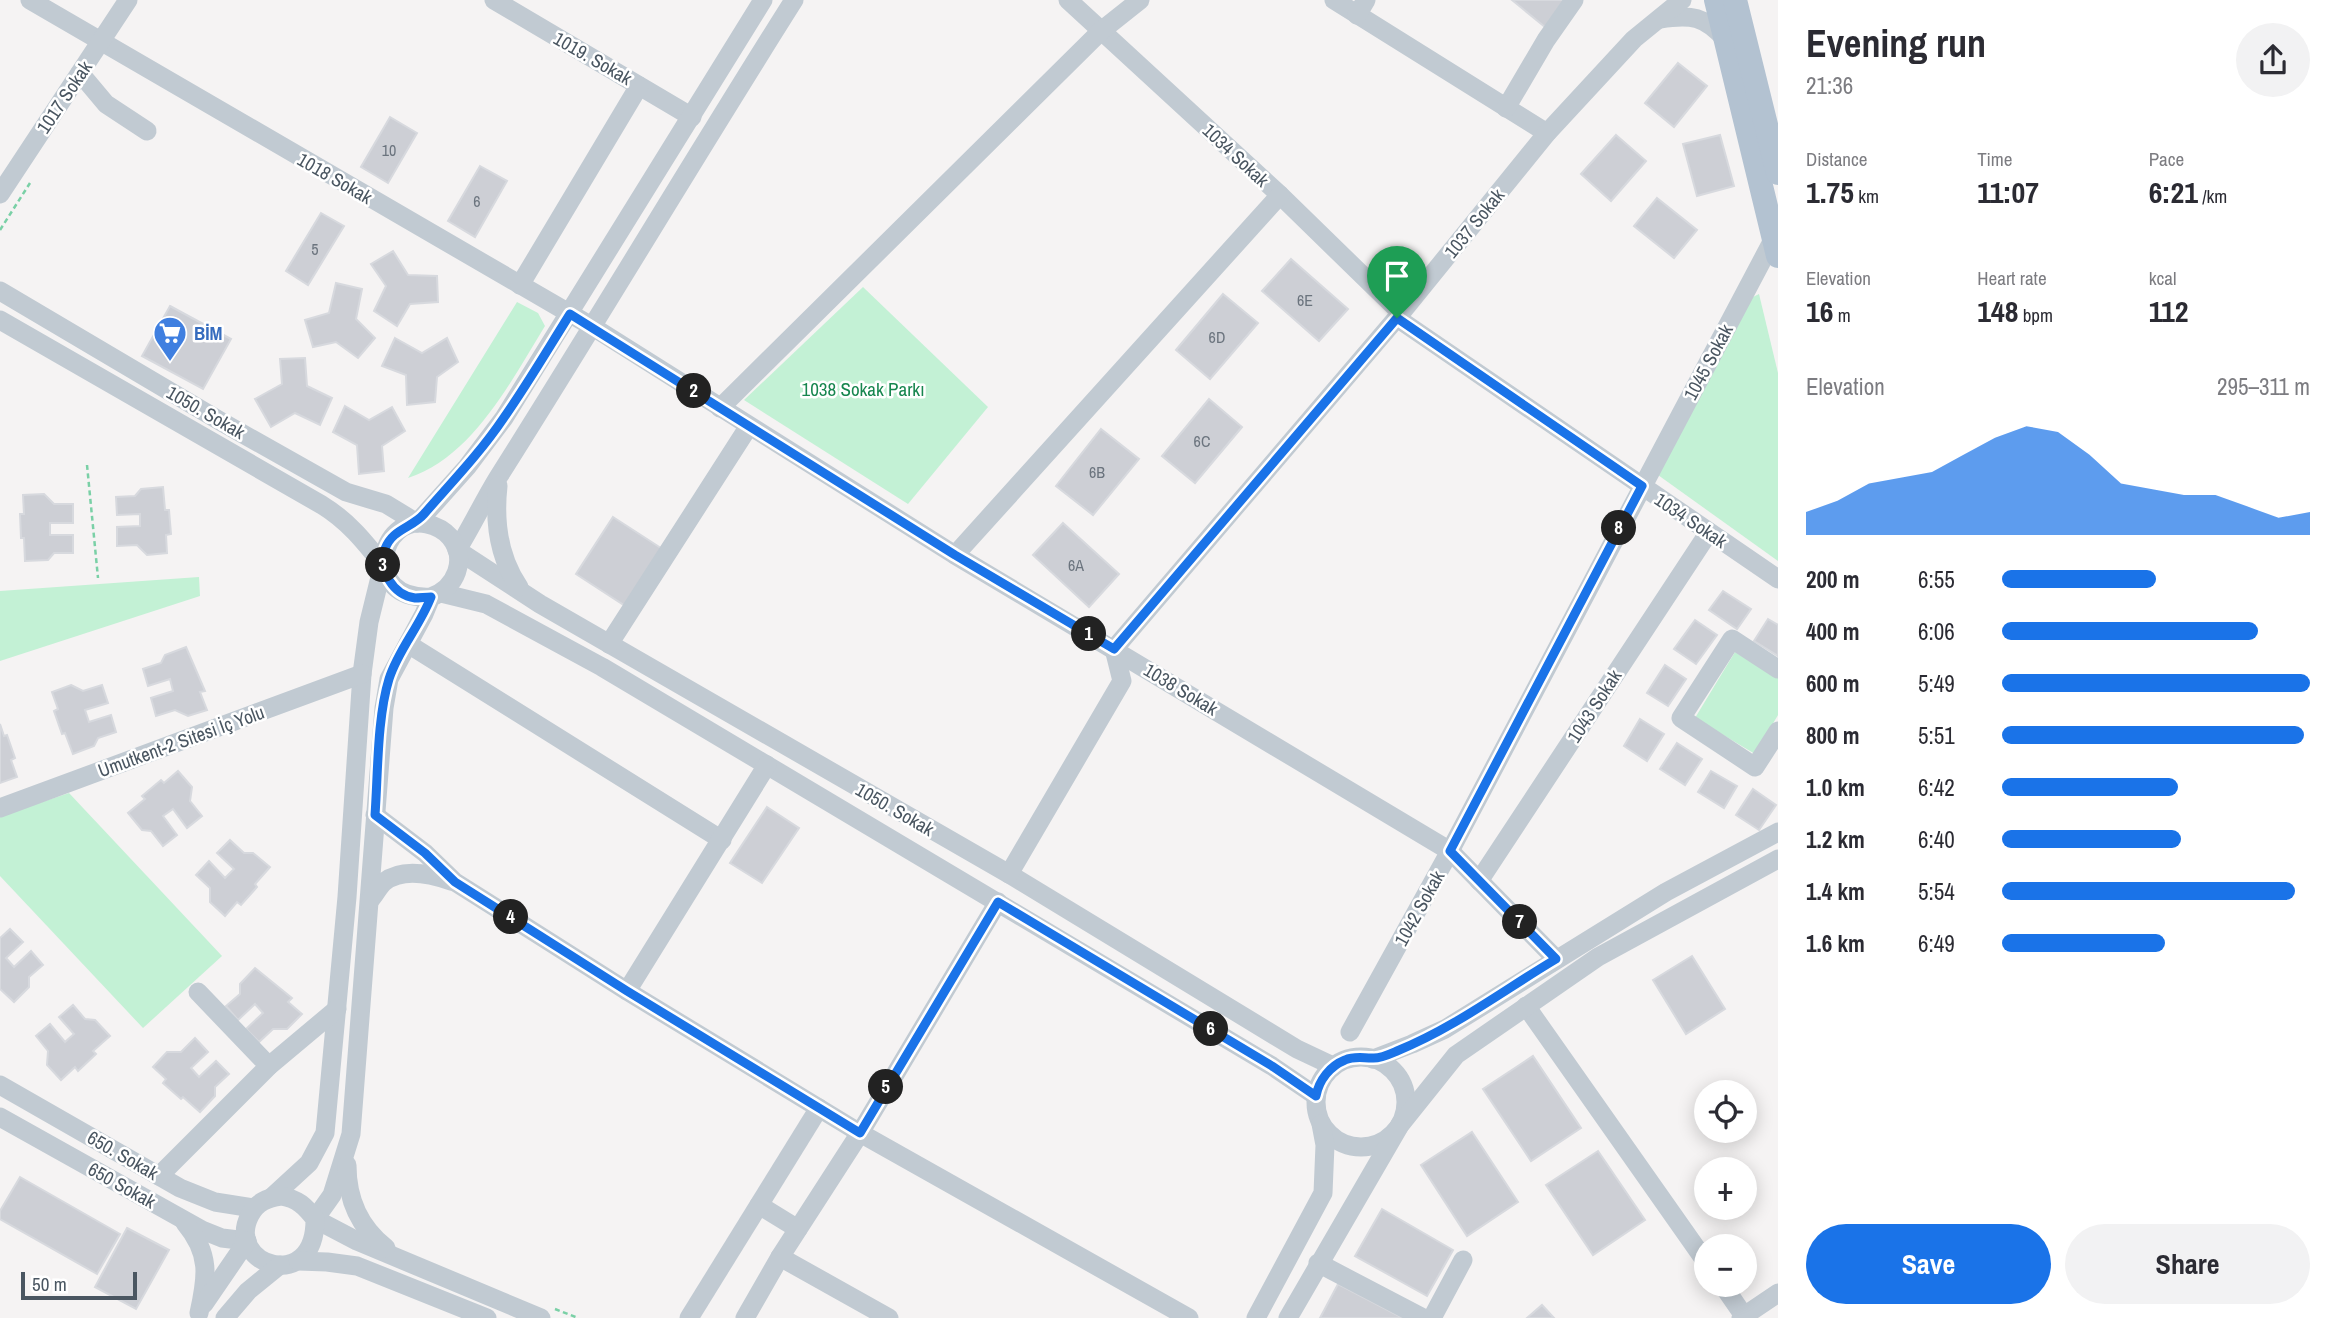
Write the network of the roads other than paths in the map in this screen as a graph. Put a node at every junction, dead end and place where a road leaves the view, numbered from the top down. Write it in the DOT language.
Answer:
graph roads {
  1 [pos="30,0"];
  2 [pos="128,0"];
  3 [pos="494,0"];
  4 [pos="763,0"];
  5 [pos="794,0"];
  6 [pos="1068,0"];
  7 [pos="1140,0"];
  8 [pos="1334,0"];
  9 [pos="1574,0"];
  10 [pos="1682,0"];
  11 [pos="1716,0"];
  12 [pos="1735,0"];
  13 [pos="1362,8"];
  14 [pos="1660,19"];
  15 [pos="1101,31"];
  16 [pos="1726,40"];
  17 [pos="102,41"];
  18 [pos="80,73"];
  19 [pos="639,86"];
  20 [pos="1507,108"];
  21 [pos="692,117"];
  22 [pos="147,131"];
  23 [pos="1547,133"];
  24 [pos="1778,173"];
  25 [pos="0,194"];
  26 [pos="1280,195"];
  27 [pos="1776,247"];
  28 [pos="520,285"];
  29 [pos="0,291"];
  30 [pos="570,314"];
  31 [pos="1399,316"];
  32 [pos="0,320"];
  33 [pos="593,327"];
  34 [pos="720,408"];
  35 [pos="750,426"];
  36 [pos="499,476"];
  37 [pos="1642,486"];
  38 [pos="417,523"];
  39 [pos="1709,532"];
  40 [pos="457,550"];
  41 [pos="955,555"];
  42 [pos="383,565"];
  43 [pos="1778,579"];
  44 [pos="521,591"];
  45 [pos="436,595"];
  46 [pos="408,644"];
  47 [pos="609,645"];
  48 [pos="1114,649"];
  49 [pos="1778,669"];
  50 [pos="362,674"];
  51 [pos="1778,731"];
  52 [pos="767,765"];
  53 [pos="0,808"];
  54 [pos="375,815"];
  55 [pos="1778,832"];
  56 [pos="722,840"];
  57 [pos="1450,851"];
  58 [pos="1778,859"];
  59 [pos="1009,874"];
  60 [pos="1479,881"];
  61 [pos="455,882"];
  62 [pos="370,900"];
  63 [pos="998,902"];
  64 [pos="1556,959"];
  65 [pos="627,991"];
  66 [pos="198,992"];
  67 [pos="1526,1006"];
  68 [pos="337,1009"];
  69 [pos="1350,1032"];
  70 [pos="1373,1059"];
  71 [pos="268,1066"];
  72 [pos="1333,1066"];
  73 [pos="0,1085"];
  74 [pos="1316,1096"];
  75 [pos="819,1108"];
  76 [pos="0,1117"];
  77 [pos="1321,1123"];
  78 [pos="1400,1125"];
  79 [pos="860,1133"];
  80 [pos="347,1152"];
  81 [pos="159,1175"];
  82 [pos="272,1197"];
  83 [pos="759,1205"];
  84 [pos="253,1208"];
  85 [pos="180,1217"];
  86 [pos="315,1219"];
  87 [pos="798,1229"];
  88 [pos="247,1241"];
  89 [pos="1694,1245"];
  90 [pos="780,1257"];
  91 [pos="1463,1259"];
  92 [pos="400,1260"];
  93 [pos="289,1263"];
  94 [pos="1318,1263"];
  95 [pos="1778,1293"];
  96 [pos="1730,1297"];
  97 [pos="197,1316"];
  98 [pos="1182,1316"];
  99 [pos="1742,1317"];
  100 [pos="225,1318"];
  101 [pos="487,1318"];
  102 [pos="541,1318"];
  103 [pos="690,1318"];
  104 [pos="745,1318"];
  105 [pos="889,1318"];
  106 [pos="1256,1318"];
  107 [pos="1287,1318"];
  108 [pos="1423,1318"];
  109 [pos="1432,1318"];
  1 -- 17 [label="street, 1018 Sokak"];
  2 -- 17 [label="street, 1017 Sokak"];
  3 -- 19 [label="street, 1019. Sokak"];
  4 -- 21 [label="street"];
  5 -- 33 [label="street"];
  6 -- 15 [label="street, 1034 Sokak"];
  7 -- 15 [label="street"];
  8 -- 13 [label="street"];
  9 -- 20 [label="street"];
  10 -- 14 [label="street, 1037 Sokak"];
  11 -- 16 [label="main road"];
  12 -- 24 [label="main road"];
  13 -- 20 [label="street"];
  14 -- 16 [label="street"];
  14 -- 23 [label="street, 1037 Sokak"];
  15 -- 26 [label="street, 1034 Sokak"];
  15 -- 34 [label="street"];
  16 -- 27 [label="main road"];
  17 -- 18 [label="street, 1017 Sokak"];
  17 -- 28 [label="street, 1018 Sokak"];
  18 -- 22 [label="street"];
  18 -- 25 [label="street, 1017 Sokak"];
  19 -- 21 [label="street, 1019. Sokak"];
  19 -- 28 [label="street"];
  20 -- 23 [label="street"];
  21 -- 30 [label="street"];
  23 -- 31 [label="street, 1037 Sokak"];
  26 -- 31 [label="street, 1034 Sokak"];
  26 -- 41 [label="street"];
  27 -- 37 [label="street, 1045 Sokak"];
  28 -- 30 [label="street, 1018 Sokak"];
  29 -- 38 [label="street, 1050. Sokak"];
  30 -- 33 [label="street, 1038 Sokak"];
  30 -- 38 [label="street"];
  31 -- 37 [label="street, 1034 Sokak"];
  31 -- 48 [label="street, 1037 Sokak"];
  32 -- 42 [label="street, 1050. Sokak"];
  33 -- 34 [label="street, 1038 Sokak"];
  33 -- 36 [label="street"];
  34 -- 35 [label="street, 1038 Sokak"];
  35 -- 41 [label="street, 1038 Sokak"];
  35 -- 47 [label="street"];
  36 -- 40 [label="street"];
  36 -- 44 [label="street"];
  37 -- 39 [label="street, 1034 Sokak"];
  37 -- 57 [label="street, 1042 Sokak"];
  38 -- 40 [label="street"];
  38 -- 42 [label="street"];
  39 -- 43 [label="street, 1034 Sokak"];
  39 -- 60 [label="street, 1043 Sokak"];
  40 -- 44 [label="street, 1050. Sokak"];
  40 -- 45 [label="street"];
  41 -- 48 [label="street, 1038 Sokak"];
  42 -- 45 [label="street"];
  42 -- 50 [label="street"];
  44 -- 47 [label="street, 1050. Sokak"];
  45 -- 46 [label="street"];
  45 -- 52 [label="street, 1050. Sokak"];
  46 -- 54 [label="street"];
  46 -- 56 [label="street"];
  47 -- 59 [label="street, 1050. Sokak"];
  48 -- 57 [label="street, 1038 Sokak"];
  48 -- 59 [label="street"];
  49 -- 51 [label="street"];
  50 -- 53 [label="street, Umutkent-2 Sitesi İç Yolu"];
  50 -- 68 [label="street"];
  52 -- 56 [label="street"];
  52 -- 63 [label="street, 1050. Sokak"];
  54 -- 61 [label="street"];
  54 -- 62 [label="street"];
  55 -- 64 [label="street"];
  56 -- 65 [label="street"];
  57 -- 60 [label="street, 1038 Sokak"];
  57 -- 69 [label="street, 1042 Sokak"];
  58 -- 67 [label="street"];
  59 -- 72 [label="street, 1050. Sokak"];
  60 -- 64 [label="street, 1038 Sokak"];
  61 -- 62 [label="street"];
  61 -- 65 [label="street"];
  62 -- 80 [label="street"];
  63 -- 74 [label="street, 1050. Sokak"];
  63 -- 79 [label="street"];
  64 -- 70 [label="street"];
  65 -- 75 [label="street"];
  66 -- 71 [label="street"];
  67 -- 78 [label="street"];
  67 -- 89 [label="street"];
  68 -- 71 [label="street"];
  68 -- 82 [label="street"];
  70 -- 72 [label="street"];
  70 -- 78 [label="street"];
  71 -- 81 [label="street"];
  72 -- 74 [label="street"];
  73 -- 81 [label="street, 650. Sokak"];
  74 -- 77 [label="street"];
  75 -- 79 [label="street"];
  75 -- 83 [label="street"];
  76 -- 85 [label="street, 650 Sokak"];
  77 -- 78 [label="street"];
  77 -- 106 [label="street"];
  78 -- 94 [label="street"];
  79 -- 87 [label="street"];
  79 -- 98 [label="street"];
  80 -- 86 [label="street"];
  80 -- 92 [label="street"];
  81 -- 84 [label="street, 650. Sokak"];
  82 -- 84 [label="street"];
  82 -- 86 [label="street"];
  83 -- 87 [label="street"];
  83 -- 103 [label="street"];
  84 -- 88 [label="street"];
  85 -- 88 [label="street, 650 Sokak"];
  85 -- 97 [label="street"];
  86 -- 92 [label="street"];
  86 -- 93 [label="street"];
  87 -- 90 [label="street"];
  88 -- 93 [label="street"];
  88 -- 97 [label="street"];
  90 -- 104 [label="street"];
  90 -- 105 [label="street"];
  91 -- 109 [label="street"];
  92 -- 102 [label="street"];
  93 -- 100 [label="street"];
  93 -- 101 [label="street"];
  94 -- 107 [label="street"];
  94 -- 108 [label="street"];
  95 -- 99 [label="street"];
  96 -- 99 [label="street"];
}
